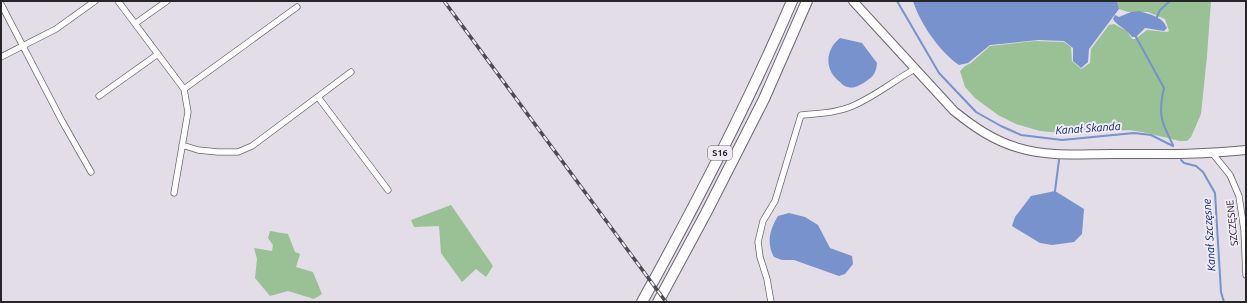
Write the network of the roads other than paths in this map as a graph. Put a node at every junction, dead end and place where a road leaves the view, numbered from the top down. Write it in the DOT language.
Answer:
graph roads {
  1 [pos="95,1"];
  2 [pos="118,1"];
  3 [pos="167,1"];
  4 [pos="792,1"];
  5 [pos="807,1"];
  6 [pos="853,1"];
  7 [pos="1,4"];
  8 [pos="298,7"];
  9 [pos="136,23"];
  10 [pos="23,45"];
  11 [pos="158,54"];
  12 [pos="1,57"];
  13 [pos="915,69"];
  14 [pos="351,72"];
  15 [pos="184,89"];
  16 [pos="99,96"];
  17 [pos="318,97"];
  18 [pos="182,145"];
  19 [pos="1246,150"];
  20 [pos="1213,154"];
  21 [pos="90,172"];
  22 [pos="388,190"];
  23 [pos="174,193"];
  24 [pos="1246,275"];
  25 [pos="642,302"];
  26 [pos="658,302"];
  27 [pos="771,302"];
  1 -- 10 [label="street"];
  2 -- 9 [label="street"];
  3 -- 9 [label="street"];
  4 -- 25 [label="highway, S16"];
  5 -- 26 [label="highway, S16"];
  6 -- 13 [label="street"];
  7 -- 10 [label="street"];
  8 -- 15 [label="street"];
  9 -- 11 [label="street"];
  10 -- 12 [label="street"];
  10 -- 21 [label="street"];
  11 -- 15 [label="street"];
  11 -- 16 [label="street"];
  13 -- 20 [label="street"];
  13 -- 27 [label="street"];
  14 -- 17 [label="street"];
  15 -- 18 [label="street"];
  17 -- 18 [label="street"];
  17 -- 22 [label="street"];
  18 -- 23 [label="street"];
  19 -- 20 [label="street"];
  20 -- 24 [label="street, SZCZĘSNE"];
}
